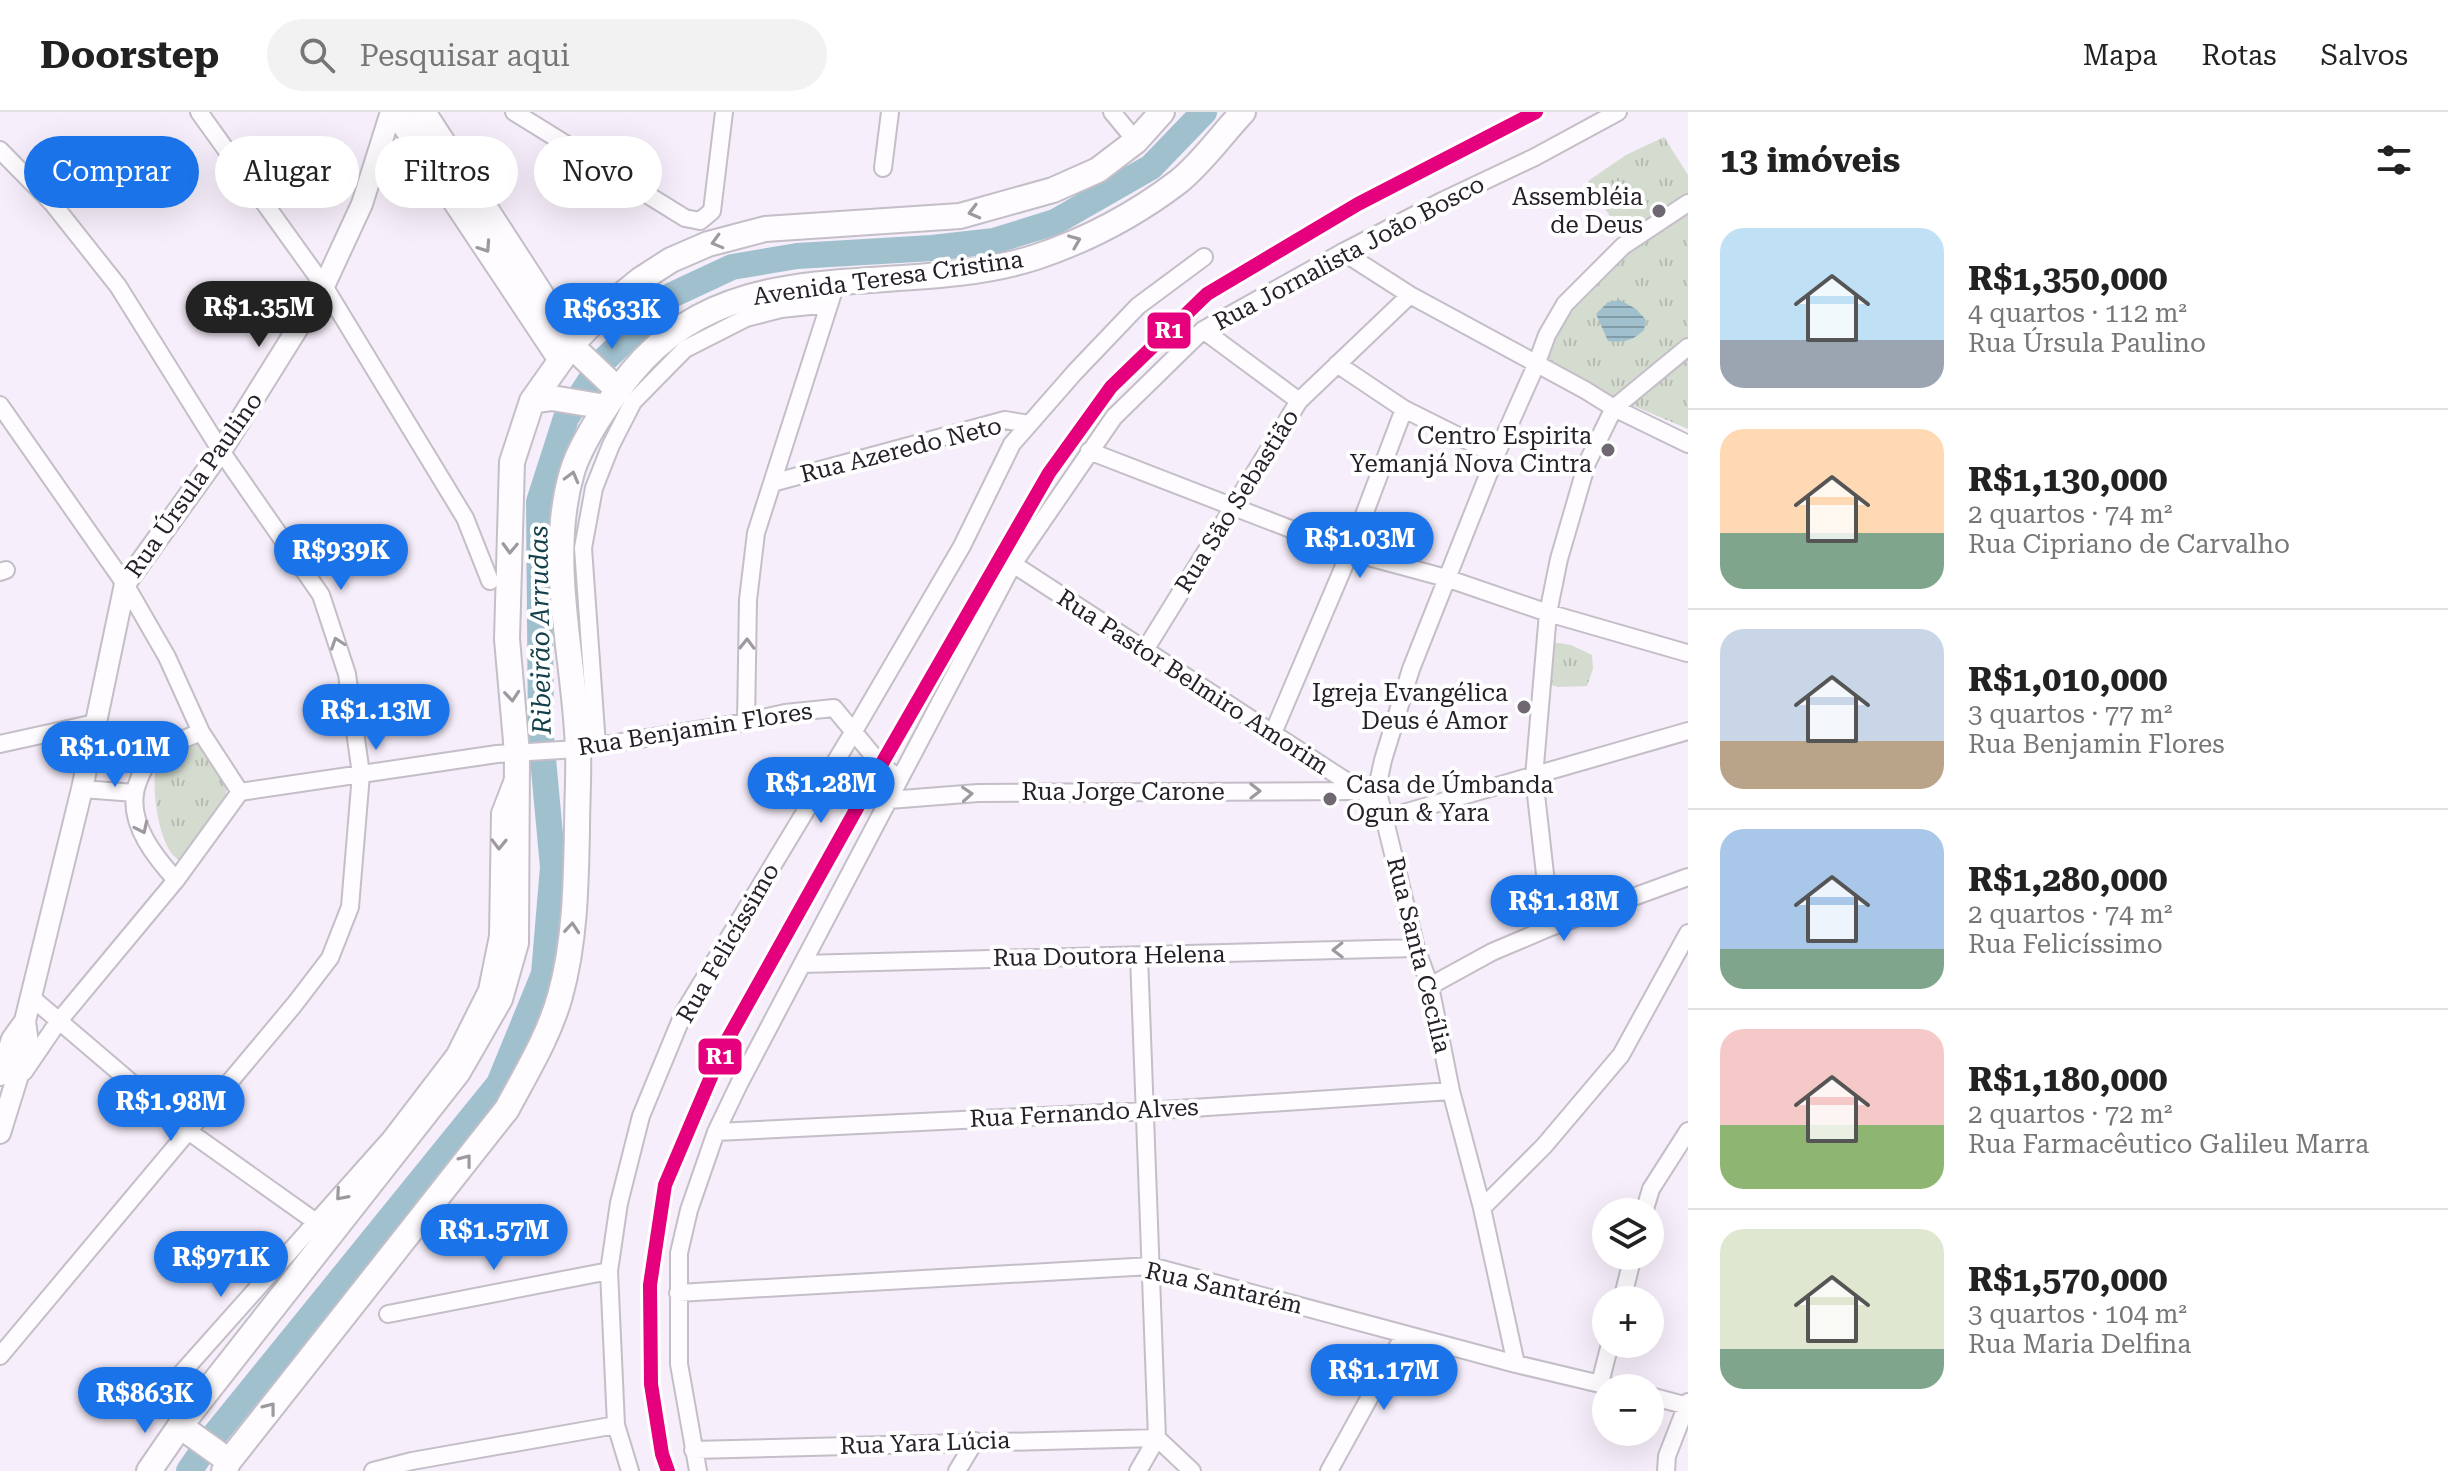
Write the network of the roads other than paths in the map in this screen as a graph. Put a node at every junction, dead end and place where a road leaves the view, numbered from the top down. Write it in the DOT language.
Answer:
graph roads {
  1 [pos="199,112"];
  2 [pos="393,112"];
  3 [pos="514,112"];
  4 [pos="724,112"];
  5 [pos="890,112"];
  6 [pos="1112,112"];
  7 [pos="1162,112"];
  8 [pos="1243,112"];
  9 [pos="1618,112"];
  10 [pos="429,115"];
  11 [pos="1136,141"];
  12 [pos="0,150"];
  13 [pos="883,168"];
  14 [pos="1688,203"];
  15 [pos="1343,252"];
  16 [pos="1204,257"];
  17 [pos="324,286"];
  18 [pos="832,293"];
  19 [pos="1410,295"];
  20 [pos="1203,330"];
  21 [pos="1688,347"];
  22 [pos="571,352"];
  23 [pos="1337,364"];
  24 [pos="1536,365"];
  25 [pos="607,396"];
  26 [pos="542,400"];
  27 [pos="1299,401"];
  28 [pos="0,405"];
  29 [pos="1614,408"];
  30 [pos="1404,409"];
  31 [pos="1029,424"];
  32 [pos="1688,444"];
  33 [pos="221,451"];
  34 [pos="1089,451"];
  35 [pos="1496,455"];
  36 [pos="772,483"];
  37 [pos="1232,507"];
  38 [pos="588,517"];
  39 [pos="562,526"];
  40 [pos="1350,552"];
  41 [pos="1013,564"];
  42 [pos="1446,578"];
  43 [pos="490,581"];
  44 [pos="125,584"];
  45 [pos="1548,613"];
  46 [pos="578,624"];
  47 [pos="1688,634"];
  48 [pos="1145,650"];
  49 [pos="1687,656"];
  50 [pos="746,722"];
  51 [pos="95,723"];
  52 [pos="854,731"];
  53 [pos="1688,731"];
  54 [pos="201,732"];
  55 [pos="1273,733"];
  56 [pos="0,744"];
  57 [pos="581,749"];
  58 [pos="520,758"];
  59 [pos="361,774"];
  60 [pos="1534,777"];
  61 [pos="899,778"];
  62 [pos="82,789"];
  63 [pos="1358,791"];
  64 [pos="240,792"];
  65 [pos="135,793"];
  66 [pos="889,800"];
  67 [pos="1386,818"];
  68 [pos="1688,877"];
  69 [pos="176,880"];
  70 [pos="1551,927"];
  71 [pos="1688,933"];
  72 [pos="1416,948"];
  73 [pos="1139,956"];
  74 [pos="802,964"];
  75 [pos="1430,986"];
  76 [pos="31,997"];
  77 [pos="58,1022"];
  78 [pos="6,1083"];
  79 [pos="1451,1091"];
  80 [pos="1147,1111"];
  81 [pos="188,1131"];
  82 [pos="1688,1131"];
  83 [pos="716,1132"];
  84 [pos="0,1133"];
  85 [pos="1648,1198"];
  86 [pos="1482,1208"];
  87 [pos="316,1222"];
  88 [pos="1151,1266"];
  89 [pos="609,1271"];
  90 [pos="678,1293"];
  91 [pos="388,1314"];
  92 [pos="1404,1335"];
  93 [pos="0,1356"];
  94 [pos="1516,1364"];
  95 [pos="1592,1381"];
  96 [pos="1664,1399"];
  97 [pos="155,1403"];
  98 [pos="1687,1405"];
  99 [pos="616,1425"];
  100 [pos="182,1427"];
  101 [pos="1157,1438"];
  102 [pos="975,1441"];
  103 [pos="693,1450"];
  104 [pos="226,1463"];
  105 [pos="413,1466"];
  106 [pos="149,1471"];
  107 [pos="373,1471"];
  108 [pos="630,1471"];
  109 [pos="698,1471"];
  110 [pos="957,1471"];
  111 [pos="1138,1471"];
  112 [pos="1192,1471"];
  113 [pos="1329,1471"];
  114 [pos="1666,1471"];
  1 -- 17 [label="street"];
  2 -- 17 [label="street, Rua Úrsula Paulino"];
  2 -- 22 [label="main road, one-way"];
  3 -- 4 [label="street"];
  5 -- 13 [label="street"];
  6 -- 11 [label="street"];
  7 -- 11 [label="main road"];
  18 -- 8 [label="main road, Avenida Teresa Cristina, one-way"];
  9 -- 15 [label="street, Rua Jornalista João Bosco"];
  10 -- 22 [label="main road"];
  11 -- 22 [label="main road, one-way"];
  12 -- 33 [label="street"];
  14 -- 24 [label="street, Rua Santa Cecília"];
  15 -- 19 [label="street"];
  15 -- 20 [label="street, Rua Jornalista João Bosco"];
  16 -- 31 [label="street, Rua Felicíssimo"];
  17 -- 33 [label="street, Rua Úrsula Paulino"];
  17 -- 43 [label="street"];
  18 -- 25 [label="main road, Avenida Teresa Cristina"];
  18 -- 36 [label="street"];
  18 -- 38 [label="street, Avenida Teresa Cristina"];
  19 -- 23 [label="street, Rua São Sebastião"];
  19 -- 24 [label="street"];
  20 -- 27 [label="street"];
  20 -- 34 [label="street, Rua Jornalista João Bosco"];
  21 -- 29 [label="street"];
  22 -- 25 [label="main road"];
  22 -- 26 [label="main road"];
  23 -- 27 [label="street, Rua São Sebastião"];
  23 -- 30 [label="street"];
  24 -- 29 [label="street"];
  24 -- 35 [label="street, Rua Santa Cecília"];
  25 -- 26 [label="main road"];
  39 -- 25 [label="main road, Avenida Teresa Cristina, one-way"];
  26 -- 58 [label="main road, one-way"];
  27 -- 37 [label="street, Rua São Sebastião"];
  28 -- 44 [label="street"];
  29 -- 32 [label="street"];
  29 -- 45 [label="street"];
  30 -- 35 [label="street"];
  30 -- 40 [label="street"];
  31 -- 36 [label="street, Rua Azeredo Neto"];
  31 -- 52 [label="street, Rua Felicíssimo"];
  33 -- 44 [label="street, Rua Úrsula Paulino"];
  59 -- 33 [label="street, one-way"];
  34 -- 37 [label="street"];
  34 -- 41 [label="street, Rua Jornalista João Bosco"];
  35 -- 42 [label="street, Rua Santa Cecília"];
  50 -- 36 [label="street, one-way"];
  37 -- 40 [label="street"];
  37 -- 48 [label="street, Rua São Sebastião"];
  38 -- 39 [label="street"];
  38 -- 46 [label="street, Avenida Teresa Cristina"];
  39 -- 46 [label="main road, Avenida Teresa Cristina"];
  40 -- 42 [label="street"];
  40 -- 55 [label="street"];
  41 -- 48 [label="street, Rua Pastor Belmiro Amorim"];
  41 -- 61 [label="street, Rua Jornalista João Bosco"];
  42 -- 45 [label="street"];
  42 -- 67 [label="street, Rua Santa Cecília"];
  44 -- 51 [label="street, Rua Úrsula Paulino"];
  44 -- 54 [label="street"];
  45 -- 49 [label="street"];
  45 -- 60 [label="street"];
  46 -- 57 [label="main road, Avenida Teresa Cristina"];
  47 -- 49 [label="street"];
  48 -- 55 [label="street, Rua Pastor Belmiro Amorim"];
  50 -- 52 [label="street, Rua Benjamin Flores"];
  50 -- 57 [label="street, Rua Benjamin Flores"];
  51 -- 56 [label="street"];
  51 -- 62 [label="street, Rua Úrsula Paulino"];
  52 -- 61 [label="street"];
  52 -- 89 [label="street, Rua Felicíssimo"];
  53 -- 60 [label="street"];
  54 -- 64 [label="street"];
  54 -- 65 [label="street"];
  55 -- 63 [label="street, Rua Pastor Belmiro Amorim"];
  57 -- 58 [label="street, Rua Benjamin Flores"];
  104 -- 57 [label="main road, Avenida Teresa Cristina, one-way"];
  58 -- 59 [label="street, Rua Benjamin Flores"];
  58 -- 87 [label="street, one-way"];
  58 -- 100 [label="main road"];
  59 -- 64 [label="street, Rua Benjamin Flores"];
  59 -- 81 [label="street"];
  60 -- 67 [label="street"];
  60 -- 70 [label="street"];
  61 -- 66 [label="street, Rua Jornalista João Bosco"];
  62 -- 65 [label="street"];
  62 -- 76 [label="street, Rua Úrsula Paulino"];
  66 -- 63 [label="street, Rua Jorge Carone, one-way"];
  63 -- 67 [label="street, Rua Pastor Belmiro Amorim"];
  64 -- 69 [label="street"];
  65 -- 69 [label="street, one-way"];
  66 -- 74 [label="street, Rua Jornalista João Bosco"];
  67 -- 72 [label="street, Rua Santa Cecília"];
  68 -- 70 [label="street"];
  69 -- 77 [label="street"];
  70 -- 75 [label="street"];
  71 -- 86 [label="street"];
  72 -- 73 [label="street, Rua Doutora Helena, one-way"];
  72 -- 75 [label="street, Rua Santa Cecília"];
  73 -- 74 [label="street, Rua Doutora Helena"];
  73 -- 80 [label="street"];
  74 -- 83 [label="street, Rua Jornalista João Bosco"];
  75 -- 79 [label="street, Rua Santa Cecília"];
  76 -- 77 [label="street"];
  76 -- 78 [label="street, Rua Úrsula Paulino"];
  77 -- 78 [label="street"];
  77 -- 81 [label="street"];
  78 -- 84 [label="street, Rua Úrsula Paulino"];
  79 -- 80 [label="street, Rua Fernando Alves"];
  79 -- 86 [label="street, Rua Santa Cecília"];
  80 -- 83 [label="street, Rua Fernando Alves"];
  80 -- 88 [label="street"];
  81 -- 87 [label="street"];
  81 -- 93 [label="street"];
  82 -- 85 [label="street"];
  83 -- 90 [label="street, Rua Jornalista João Bosco"];
  86 -- 94 [label="street, Rua Santa Cecília"];
  87 -- 97 [label="street"];
  88 -- 90 [label="street, Rua Santarém"];
  88 -- 92 [label="street, Rua Santarém"];
  88 -- 101 [label="street"];
  89 -- 91 [label="street"];
  89 -- 99 [label="street, Rua Felicíssimo"];
  90 -- 103 [label="street, Rua Jornalista João Bosco"];
  92 -- 94 [label="street, Rua Santarém"];
  92 -- 113 [label="street"];
  94 -- 95 [label="street, Rua Santarém"];
  96 -- 98 [label="street"];
  98 -- 114 [label="street"];
  99 -- 105 [label="street"];
  99 -- 108 [label="street, Rua Felicíssimo"];
  100 -- 104 [label="main road"];
  100 -- 106 [label="main road"];
  101 -- 102 [label="street, Rua Yara Lúcia"];
  101 -- 111 [label="street"];
  101 -- 112 [label="street"];
  102 -- 103 [label="street, Rua Yara Lúcia"];
  102 -- 110 [label="street"];
  103 -- 109 [label="street, Rua Jornalista João Bosco"];
  105 -- 107 [label="street"];
}
